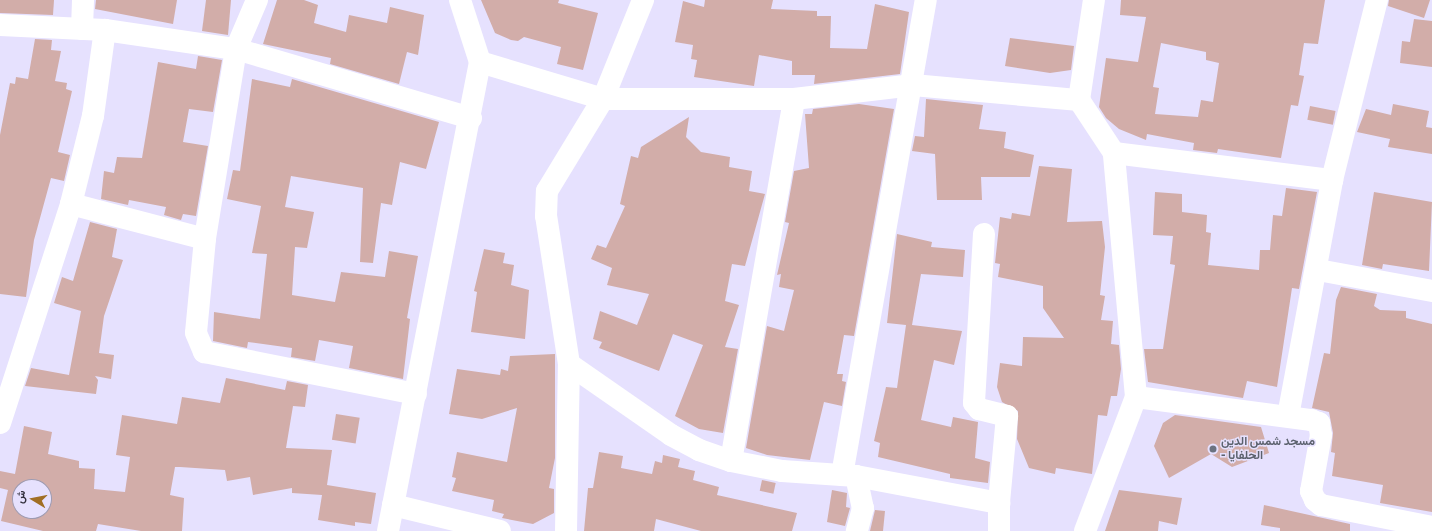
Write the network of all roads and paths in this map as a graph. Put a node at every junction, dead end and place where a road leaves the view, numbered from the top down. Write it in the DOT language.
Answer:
graph roads {
  1 [pos="83,0"];
  2 [pos="256,0"];
  3 [pos="460,0"];
  4 [pos="643,0"];
  5 [pos="926,0"];
  6 [pos="1094,0"];
  7 [pos="1377,0"];
  8 [pos="0,25"];
  9 [pos="82,29"];
  10 [pos="105,30"];
  11 [pos="236,49"];
  12 [pos="480,62"];
  13 [pos="913,85"];
  14 [pos="603,99"];
  15 [pos="794,99"];
  16 [pos="1079,100"];
  17 [pos="471,118"];
  18 [pos="1114,153"];
  19 [pos="1332,180"];
  20 [pos="71,204"];
  21 [pos="984,234"];
  22 [pos="205,239"];
  23 [pos="1318,270"];
  24 [pos="1432,291"];
  25 [pos="569,364"];
  26 [pos="416,394"];
  27 [pos="1136,396"];
  28 [pos="1288,416"];
  29 [pos="0,423"];
  30 [pos="731,461"];
  31 [pos="849,475"];
  32 [pos="999,503"];
  33 [pos="393,505"];
  34 [pos="1432,527"];
  35 [pos="1003,529"];
  36 [pos="388,531"];
  37 [pos="500,531"];
  38 [pos="566,531"];
  39 [pos="857,531"];
  40 [pos="1085,531"];
  1 -- 9 [label="street"];
  2 -- 11 [label="street"];
  3 -- 12 [label="street"];
  4 -- 14 [label="street"];
  5 -- 13 [label="street"];
  6 -- 16 [label="street"];
  7 -- 19 [label="street"];
  8 -- 9 [label="street"];
  9 -- 10 [label="street"];
  10 -- 11 [label="street"];
  10 -- 20 [label="street"];
  11 -- 17 [label="street"];
  11 -- 22 [label="street"];
  12 -- 14 [label="street"];
  12 -- 17 [label="street"];
  13 -- 15 [label="street"];
  13 -- 16 [label="street"];
  13 -- 31 [label="street"];
  14 -- 15 [label="street"];
  14 -- 25 [label="street"];
  15 -- 30 [label="street"];
  16 -- 18 [label="street"];
  17 -- 26 [label="street"];
  18 -- 19 [label="street"];
  18 -- 27 [label="street"];
  19 -- 23 [label="street"];
  20 -- 22 [label="street"];
  20 -- 29 [label="street"];
  21 -- 32 [label="street"];
  22 -- 26 [label="street"];
  23 -- 24 [label="street"];
  23 -- 28 [label="street"];
  25 -- 30 [label="street"];
  25 -- 38 [label="street"];
  26 -- 33 [label="street"];
  27 -- 28 [label="street"];
  27 -- 40 [label="street"];
  28 -- 34 [label="street"];
  30 -- 31 [label="street"];
  31 -- 32 [label="street"];
  31 -- 39 [label="street"];
  32 -- 35 [label="street"];
  33 -- 36 [label="street"];
  33 -- 37 [label="street"];
}
